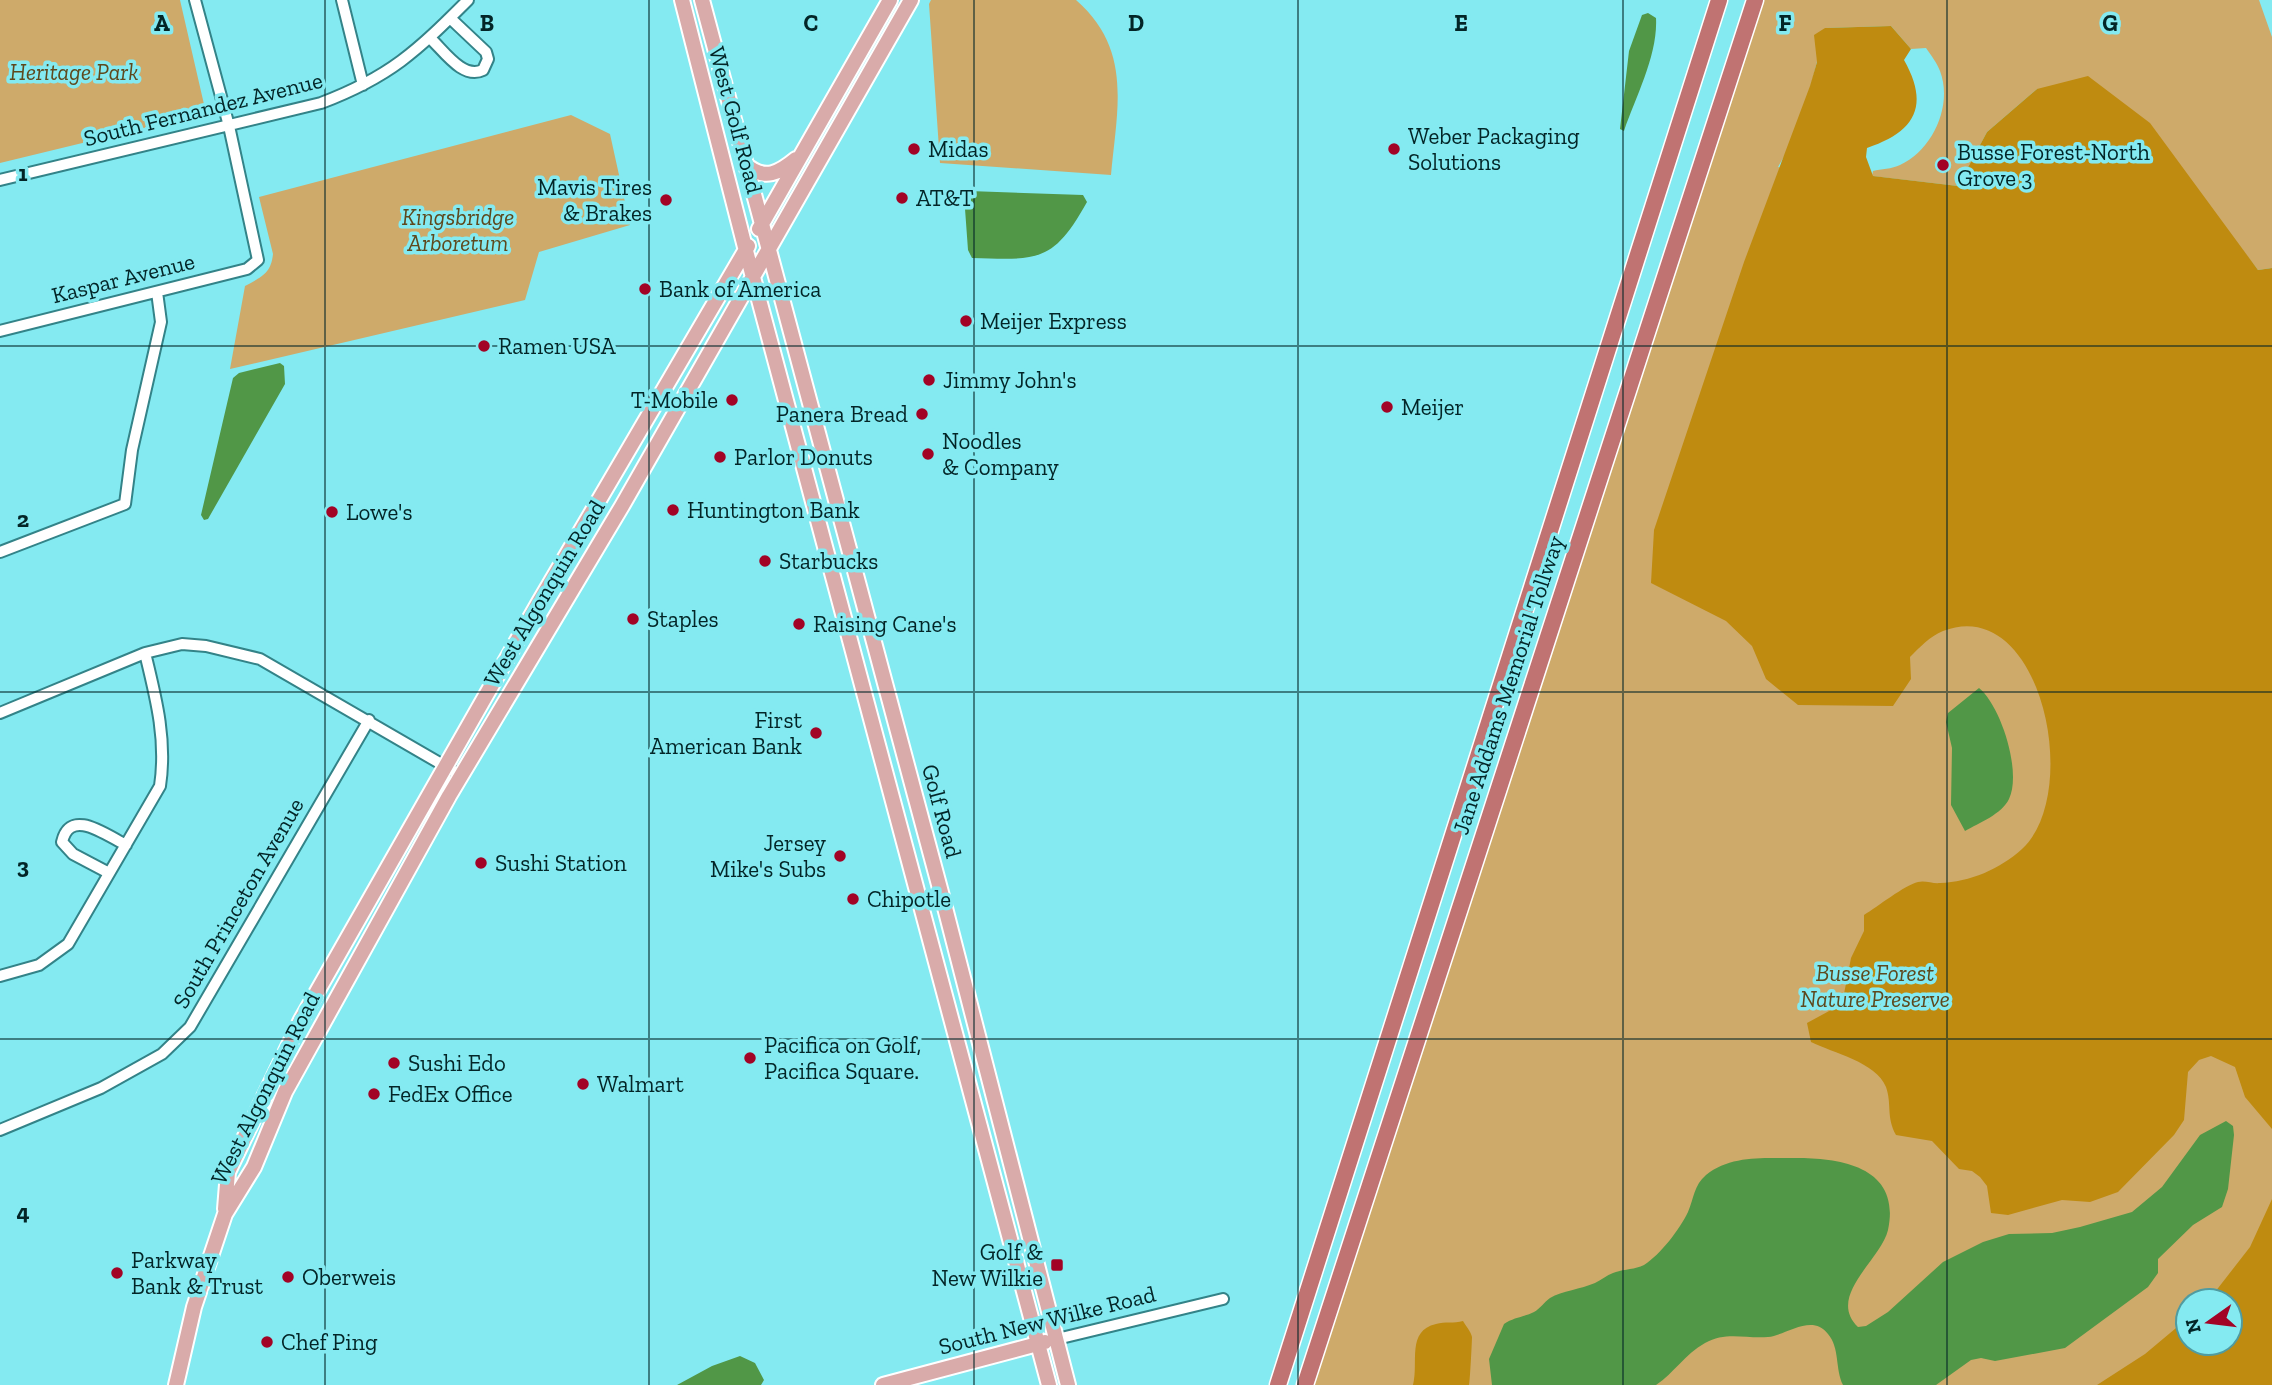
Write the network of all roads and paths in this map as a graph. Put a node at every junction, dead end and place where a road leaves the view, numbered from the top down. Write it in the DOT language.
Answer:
graph roads {
  1 [pos="195,0"];
  2 [pos="342,0"];
  3 [pos="468,0"];
  4 [pos="682,0"];
  5 [pos="702,0"];
  6 [pos="890,0"];
  7 [pos="911,0"];
  8 [pos="1720,0"];
  9 [pos="1755,0"];
  10 [pos="450,18"];
  11 [pos="430,38"];
  12 [pos="363,85"];
  13 [pos="229,126"];
  14 [pos="805,152"];
  15 [pos="746,165"];
  16 [pos="0,180"];
  17 [pos="761,225"];
  18 [pos="767,250"];
  19 [pos="746,251"];
  20 [pos="752,275"];
  21 [pos="157,292"];
  22 [pos="0,331"];
  23 [pos="0,552"];
  24 [pos="145,653"];
  25 [pos="0,713"];
  26 [pos="369,720"];
  27 [pos="447,765"];
  28 [pos="462,775"];
  29 [pos="126,845"];
  30 [pos="109,873"];
  31 [pos="0,976"];
  32 [pos="0,1130"];
  33 [pos="225,1214"];
  34 [pos="1223,1299"];
  35 [pos="1057,1339"];
  36 [pos="1038,1344"];
  37 [pos="919,1380"];
  38 [pos="176,1385"];
  39 [pos="883,1385"];
  40 [pos="1049,1385"];
  41 [pos="1068,1385"];
  42 [pos="1278,1385"];
  43 [pos="1305,1385"];
  1 -- 13 [label="street"];
  2 -- 12 [label="street"];
  3 -- 10 [label="street, South Fernandez Avenue"];
  4 -- 19 [label="main road, West Golf Road"];
  5 -- 15 [label="main road, West Golf Road"];
  6 -- 14 [label="main road, West Algonquin Road"];
  7 -- 18 [label="main road, West Algonquin Road"];
  8 -- 42 [label="highway, Jane Addams Memorial Tollway"];
  9 -- 43 [label="highway, Jane Addams Memorial Tollway"];
  10 -- 11 [label="street, South Fernandez Avenue"];
  10 -- 11 [label="street"];
  11 -- 12 [label="street, South Fernandez Avenue"];
  12 -- 13 [label="street, South Fernandez Avenue"];
  13 -- 16 [label="street, South Fernandez Avenue"];
  13 -- 21 [label="street, Kaspar Avenue"];
  14 -- 15 [label="main road"];
  14 -- 17 [label="main road, West Algonquin Road"];
  15 -- 17 [label="main road, West Golf Road"];
  17 -- 18 [label="main road, West Golf Road"];
  17 -- 19 [label="main road, West Algonquin Road"];
  18 -- 20 [label="main road, West Algonquin Road"];
  18 -- 35 [label="main road, Golf Road"];
  19 -- 20 [label="main road, Golf Road"];
  19 -- 27 [label="main road, West Algonquin Road"];
  20 -- 28 [label="main road, West Algonquin Road"];
  20 -- 36 [label="main road, Golf Road"];
  21 -- 22 [label="street, Kaspar Avenue"];
  21 -- 23 [label="street"];
  24 -- 25 [label="street"];
  24 -- 26 [label="street"];
  24 -- 29 [label="street"];
  26 -- 27 [label="street"];
  26 -- 32 [label="street, South Princeton Avenue"];
  27 -- 28 [label="street"];
  27 -- 33 [label="main road, West Algonquin Road"];
  28 -- 33 [label="main road, West Algonquin Road"];
  29 -- 30 [label="street"];
  29 -- 30 [label="street"];
  30 -- 31 [label="street"];
  33 -- 38 [label="main road, West Algonquin Road"];
  34 -- 35 [label="street, South New Wilke Road"];
  35 -- 36 [label="main road, South New Wilke Road"];
  35 -- 41 [label="main road, Golf Road"];
  36 -- 37 [label="main road, South New Wilke Road"];
  36 -- 40 [label="main road, Golf Road"];
  37 -- 39 [label="main road, South New Wilke Road"];
}
